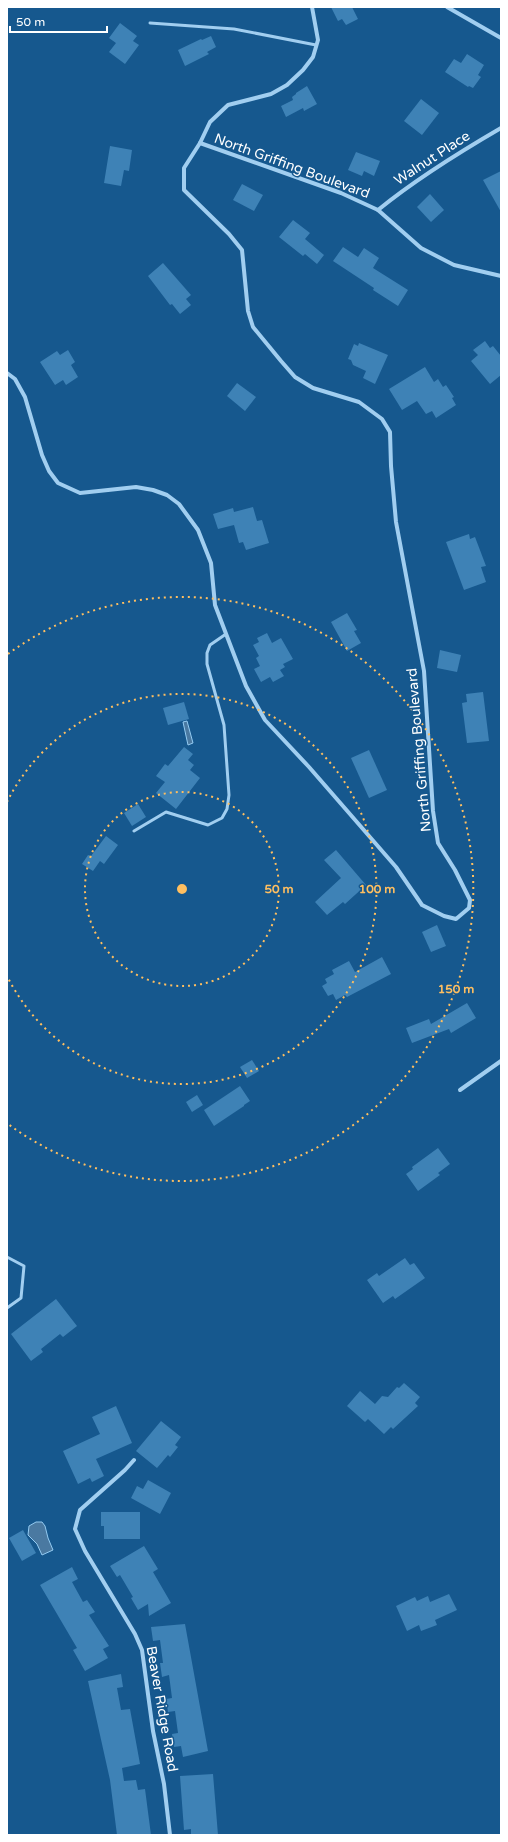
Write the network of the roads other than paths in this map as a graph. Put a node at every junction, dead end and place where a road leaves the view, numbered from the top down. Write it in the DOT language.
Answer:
graph roads {
  1 [pos="312,7"];
  2 [pos="447,7"];
  3 [pos="150,23"];
  4 [pos="501,38"];
  5 [pos="316,45"];
  6 [pos="501,128"];
  7 [pos="200,143"];
  8 [pos="378,210"];
  9 [pos="501,276"];
  10 [pos="7,372"];
  11 [pos="226,634"];
  12 [pos="134,831"];
  13 [pos="501,1061"];
  14 [pos="460,1090"];
  15 [pos="7,1257"];
  16 [pos="7,1308"];
  17 [pos="134,1460"];
  18 [pos="170,1835"];
  1 -- 5 [label="street, North Griffing Boulevard"];
  2 -- 4 [label="street"];
  3 -- 5 [label="lane"];
  5 -- 7 [label="street, North Griffing Boulevard"];
  6 -- 8 [label="street, Walnut Place"];
  7 -- 8 [label="street, North Griffing Boulevard"];
  7 -- 11 [label="street, North Griffing Boulevard"];
  8 -- 9 [label="street, North Griffing Boulevard"];
  10 -- 11 [label="street, North Griffing Boulevard"];
  11 -- 12 [label="lane"];
  13 -- 14 [label="street"];
  15 -- 16 [label="lane"];
  17 -- 18 [label="street, Beaver Ridge Road"];
}
